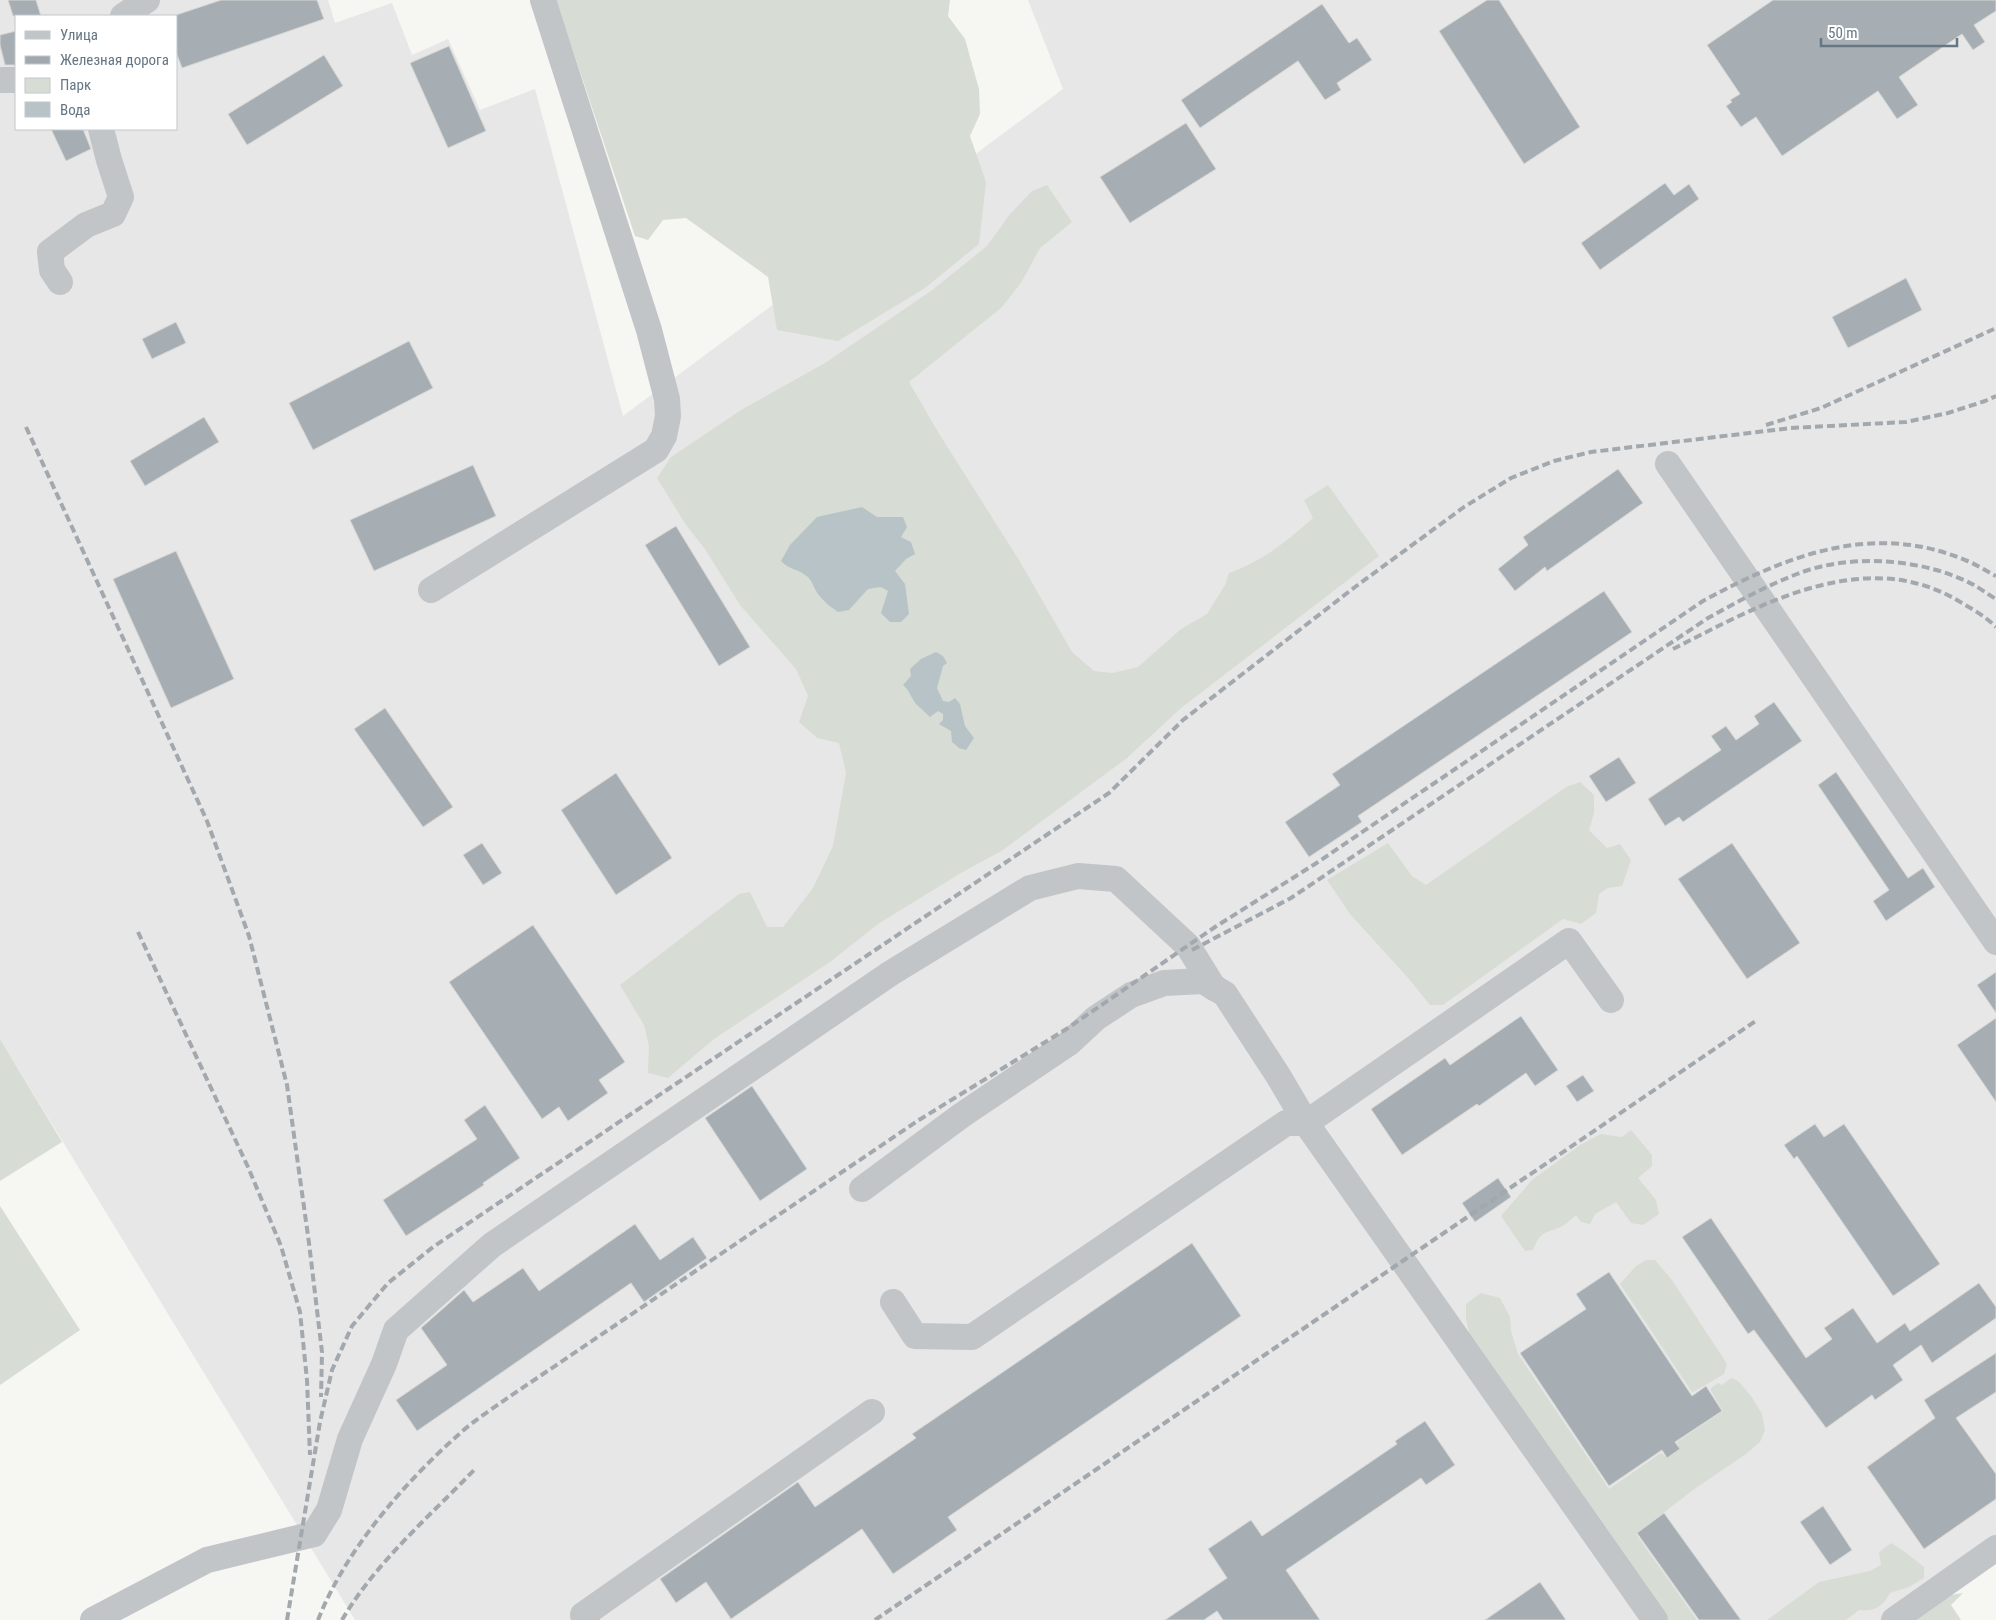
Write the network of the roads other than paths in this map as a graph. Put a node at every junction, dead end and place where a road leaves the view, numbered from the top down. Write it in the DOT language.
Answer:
graph roads {
  1 [pos="147,0"];
  2 [pos="543,0"];
  3 [pos="124,15"];
  4 [pos="0,80"];
  5 [pos="15,80"];
  6 [pos="102,130"];
  7 [pos="60,282"];
  8 [pos="1668,464"];
  9 [pos="431,590"];
  10 [pos="1996,942"];
  11 [pos="1214,988"];
  12 [pos="1611,1000"];
  13 [pos="1306,1123"];
  14 [pos="862,1189"];
  15 [pos="893,1302"];
  16 [pos="872,1412"];
  17 [pos="1996,1548"];
  18 [pos="93,1620"];
  19 [pos="587,1620"];
  20 [pos="1655,1620"];
  21 [pos="1894,1620"];
  1 -- 3 [label="street"];
  2 -- 9 [label="street"];
  4 -- 5 [label="street"];
  6 -- 7 [label="street"];
  8 -- 10 [label="street"];
  11 -- 13 [label="street"];
  11 -- 14 [label="street"];
  11 -- 18 [label="street"];
  12 -- 13 [label="street"];
  13 -- 15 [label="street"];
  13 -- 20 [label="street"];
  16 -- 19 [label="street"];
  17 -- 21 [label="street"];
}
